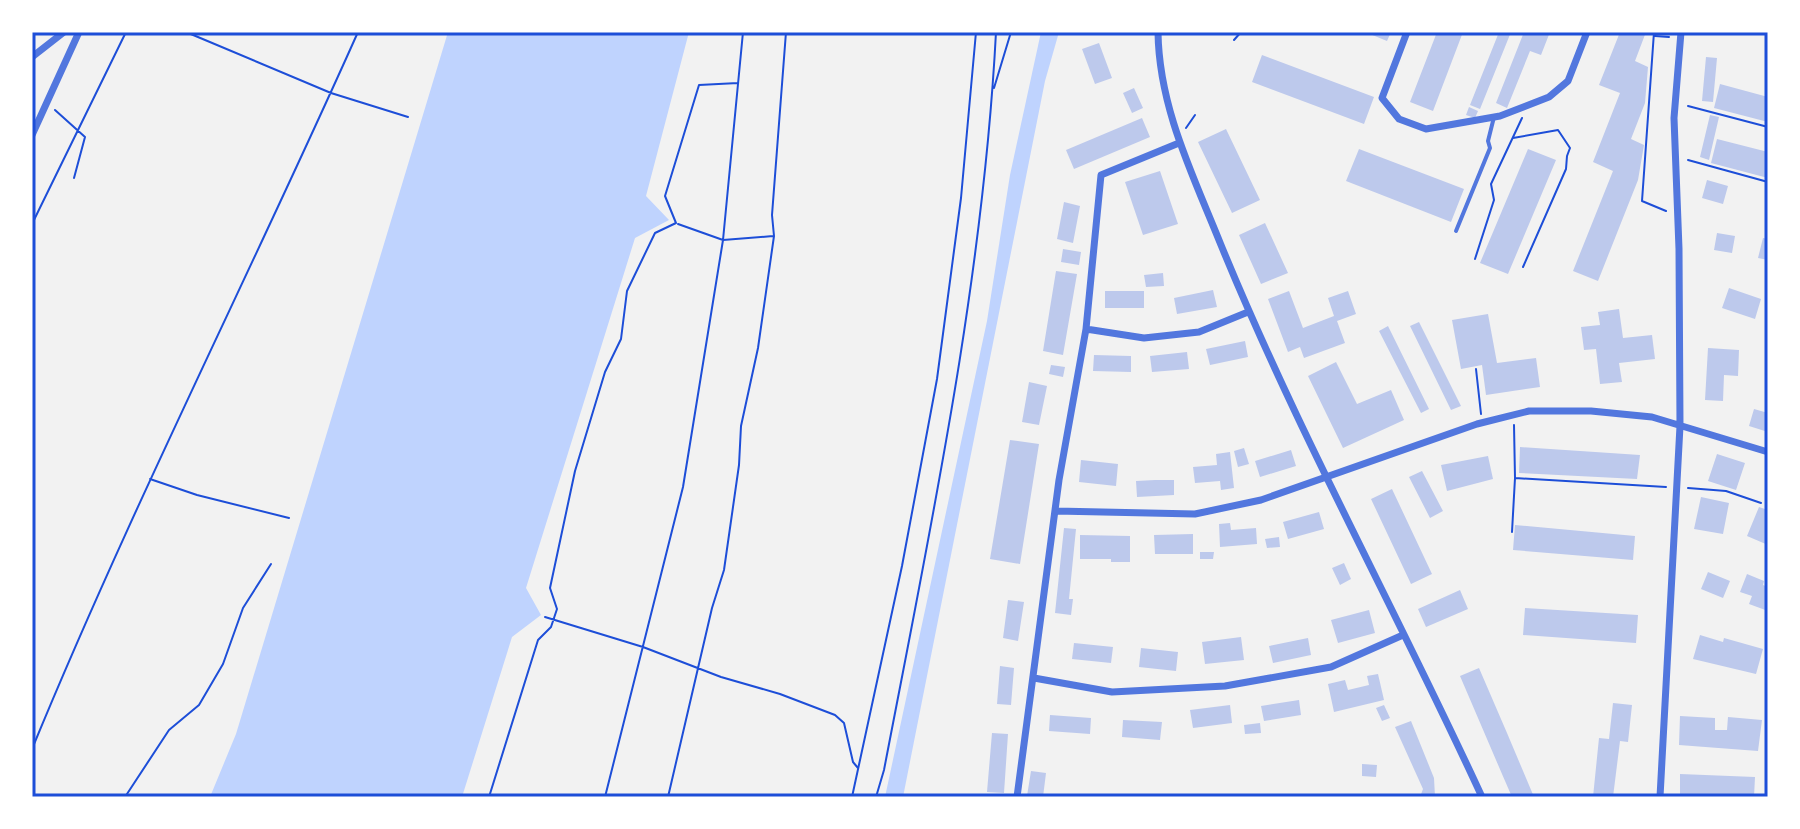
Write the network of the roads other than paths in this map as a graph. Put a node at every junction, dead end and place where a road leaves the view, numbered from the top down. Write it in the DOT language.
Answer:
graph roads {
  1 [pos="64,32"];
  2 [pos="79,32"];
  3 [pos="1158,32"];
  4 [pos="1407,32"];
  5 [pos="1587,32"];
  6 [pos="1677,35"];
  7 [pos="32,57"];
  8 [pos="1494,117"];
  9 [pos="32,135"];
  10 [pos="1179,143"];
  11 [pos="1456,231"];
  12 [pos="1248,312"];
  13 [pos="1086,329"];
  14 [pos="1680,426"];
  15 [pos="1768,452"];
  16 [pos="1328,478"];
  17 [pos="1056,511"];
  18 [pos="1403,635"];
  19 [pos="1034,678"];
  20 [pos="1017,797"];
  21 [pos="1482,797"];
  22 [pos="1660,797"];
  1 -- 7 [label="street"];
  2 -- 9 [label="street"];
  3 -- 10 [label="street"];
  4 -- 8 [label="street"];
  5 -- 8 [label="street"];
  6 -- 14 [label="street"];
  8 -- 11 [label="lane"];
  10 -- 12 [label="street"];
  10 -- 13 [label="street"];
  12 -- 13 [label="street"];
  12 -- 16 [label="street"];
  13 -- 17 [label="street"];
  14 -- 15 [label="street"];
  14 -- 16 [label="street"];
  14 -- 22 [label="street"];
  16 -- 17 [label="street"];
  16 -- 18 [label="street"];
  17 -- 19 [label="street"];
  18 -- 19 [label="street"];
  18 -- 21 [label="street"];
  19 -- 20 [label="street"];
}
